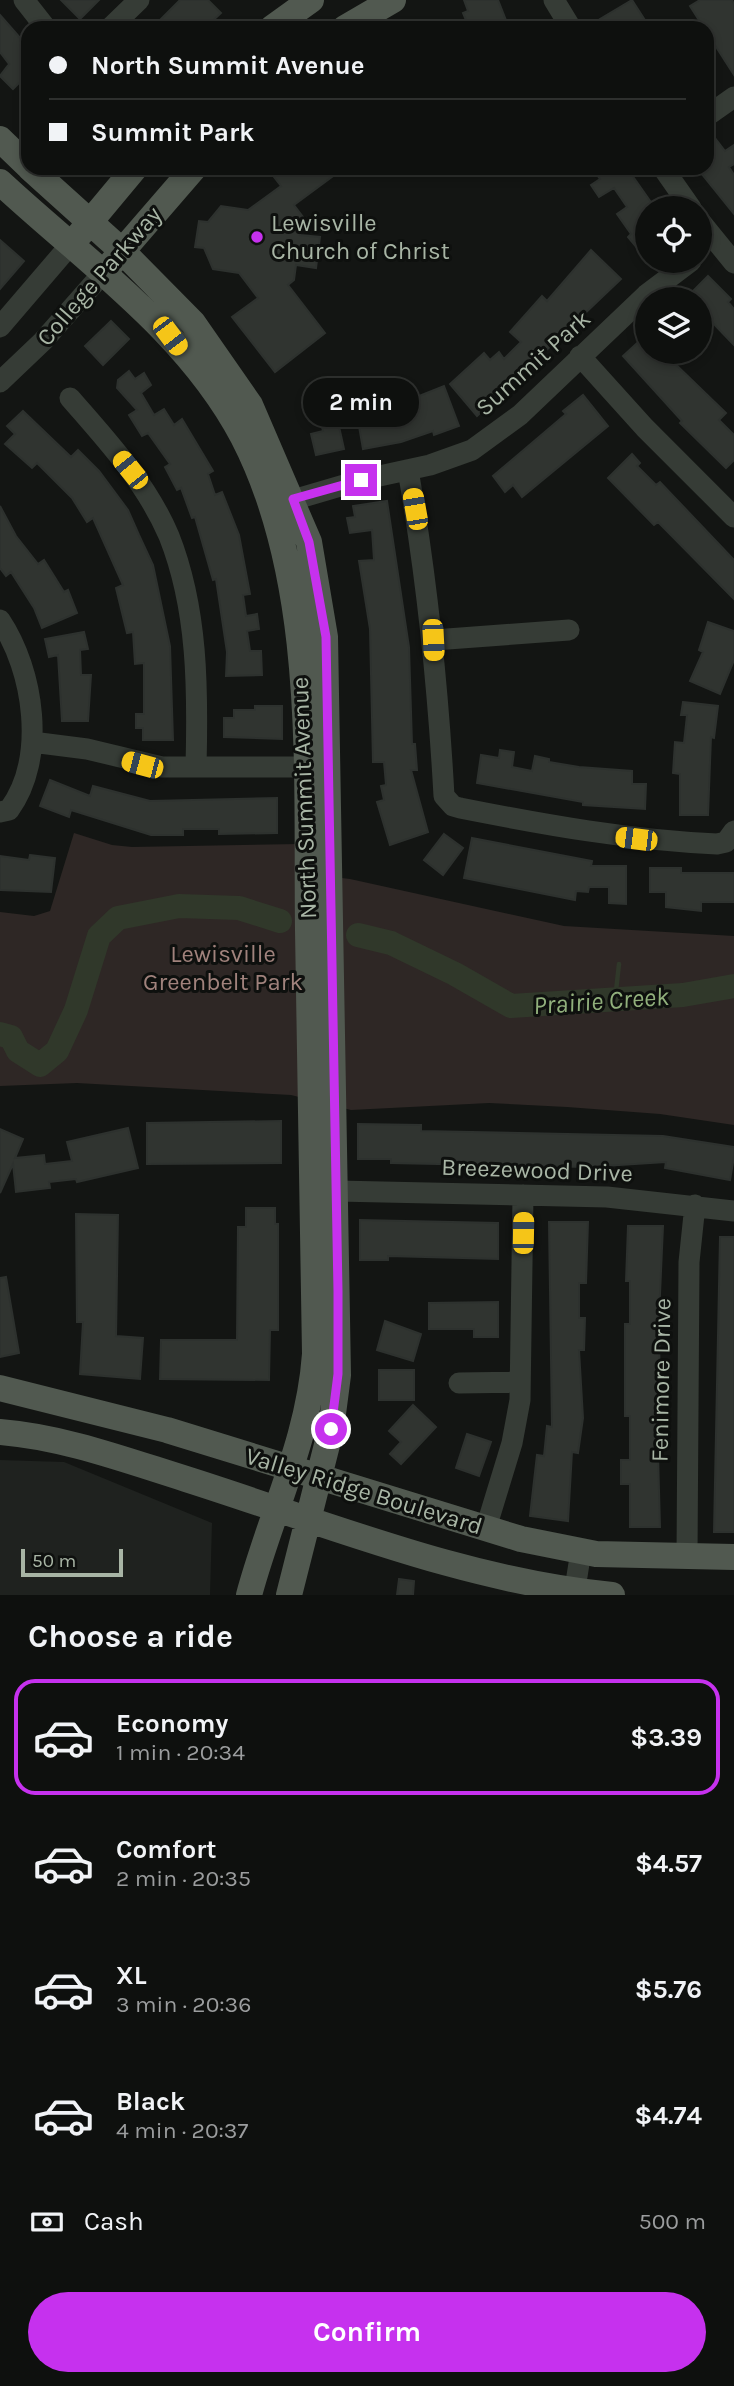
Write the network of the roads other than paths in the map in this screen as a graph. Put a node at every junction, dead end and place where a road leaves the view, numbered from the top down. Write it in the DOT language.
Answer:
graph roads {
  1 [pos="24,0"];
  2 [pos="139,0"];
  3 [pos="311,0"];
  4 [pos="393,0"];
  5 [pos="554,0"];
  6 [pos="40,21"];
  7 [pos="117,21"];
  8 [pos="281,21"];
  9 [pos="357,21"];
  10 [pos="567,21"];
  11 [pos="734,97"];
  12 [pos="714,111"];
  13 [pos="0,139"];
  14 [pos="21,159"];
  15 [pos="38,175"];
  16 [pos="129,175"];
  17 [pos="188,175"];
  18 [pos="668,175"];
  19 [pos="0,182"];
  20 [pos="683,196"];
  21 [pos="90,222"];
  22 [pos="71,244"];
  23 [pos="122,251"];
  24 [pos="712,251"];
  25 [pos="734,263"];
  26 [pos="675,273"];
  27 [pos="103,274"];
  28 [pos="0,327"];
  29 [pos="580,356"];
  30 [pos="0,382"];
  31 [pos="70,398"];
  32 [pos="408,470"];
  33 [pos="282,503"];
  34 [pos="734,517"];
  35 [pos="0,620"];
  36 [pos="569,630"];
  37 [pos="433,640"];
  38 [pos="32,742"];
  39 [pos="197,767"];
  40 [pos="318,767"];
  41 [pos="0,811"];
  42 [pos="734,831"];
  43 [pos="337,1191"];
  44 [pos="523,1195"];
  45 [pos="695,1205"];
  46 [pos="734,1211"];
  47 [pos="459,1382"];
  48 [pos="520,1382"];
  49 [pos="0,1388"];
  50 [pos="48,1399"];
  51 [pos="0,1432"];
  52 [pos="39,1436"];
  53 [pos="292,1470"];
  54 [pos="319,1477"];
  55 [pos="279,1509"];
  56 [pos="309,1518"];
  57 [pos="486,1528"];
  58 [pos="581,1551"];
  59 [pos="687,1557"];
  60 [pos="734,1557"];
  61 [pos="574,1593"];
  62 [pos="249,1595"];
  63 [pos="289,1595"];
  64 [pos="612,1595"];
  1 -- 6 [label="street"];
  2 -- 7 [label="street"];
  3 -- 8 [label="main road"];
  4 -- 9 [label="main road"];
  5 -- 10 [label="street"];
  11 -- 12 [label="street"];
  13 -- 14 [label="main road, North Summit Avenue"];
  15 -- 21 [label="main road, North Summit Avenue"];
  16 -- 21 [label="main road, College Parkway"];
  17 -- 23 [label="main road, College Parkway"];
  18 -- 20 [label="street"];
  19 -- 22 [label="main road, North Summit Avenue"];
  21 -- 22 [label="main road, College Parkway"];
  21 -- 23 [label="main road, North Summit Avenue"];
  22 -- 27 [label="main road, North Summit Avenue"];
  22 -- 28 [label="street, College Parkway"];
  23 -- 27 [label="main road, College Parkway"];
  23 -- 33 [label="main road, North Summit Avenue"];
  24 -- 25 [label="street"];
  26 -- 29 [label="street, Summit Park"];
  27 -- 30 [label="street, College Parkway"];
  27 -- 33 [label="main road, North Summit Avenue"];
  29 -- 32 [label="street, Summit Park"];
  29 -- 34 [label="street"];
  31 -- 39 [label="street"];
  32 -- 33 [label="street, Summit Park"];
  32 -- 37 [label="street"];
  33 -- 40 [label="main road, North Summit Avenue"];
  35 -- 38 [label="street"];
  36 -- 37 [label="street"];
  37 -- 42 [label="street"];
  38 -- 39 [label="street"];
  38 -- 41 [label="street"];
  39 -- 40 [label="street"];
  40 -- 43 [label="main road, North Summit Avenue"];
  40 -- 53 [label="main road, North Summit Avenue"];
  43 -- 44 [label="street, Breezewood Drive"];
  43 -- 54 [label="main road, North Summit Avenue"];
  44 -- 45 [label="street, Breezewood Drive"];
  44 -- 48 [label="street"];
  45 -- 46 [label="street, Breezewood Drive"];
  45 -- 59 [label="street, Fenimore Drive"];
  47 -- 48 [label="street"];
  48 -- 57 [label="street"];
  49 -- 50 [label="main road, Valley Ridge Boulevard"];
  50 -- 52 [label="main road"];
  50 -- 53 [label="main road, Valley Ridge Boulevard"];
  51 -- 52 [label="main road, Valley Ridge Boulevard"];
  52 -- 55 [label="main road, Valley Ridge Boulevard"];
  53 -- 54 [label="main road, Valley Ridge Boulevard"];
  53 -- 55 [label="main road, North Summit Avenue"];
  54 -- 56 [label="main road, North Summit Avenue"];
  54 -- 57 [label="main road, Valley Ridge Boulevard"];
  55 -- 56 [label="main road, Valley Ridge Boulevard"];
  55 -- 62 [label="main road, North Summit Avenue"];
  56 -- 61 [label="main road, Valley Ridge Boulevard"];
  56 -- 63 [label="main road, North Summit Avenue"];
  57 -- 58 [label="main road, Valley Ridge Boulevard"];
  58 -- 59 [label="main road, Valley Ridge Boulevard"];
  58 -- 61 [label="street"];
  59 -- 60 [label="main road, Valley Ridge Boulevard"];
  61 -- 64 [label="main road, Valley Ridge Boulevard"];
}
